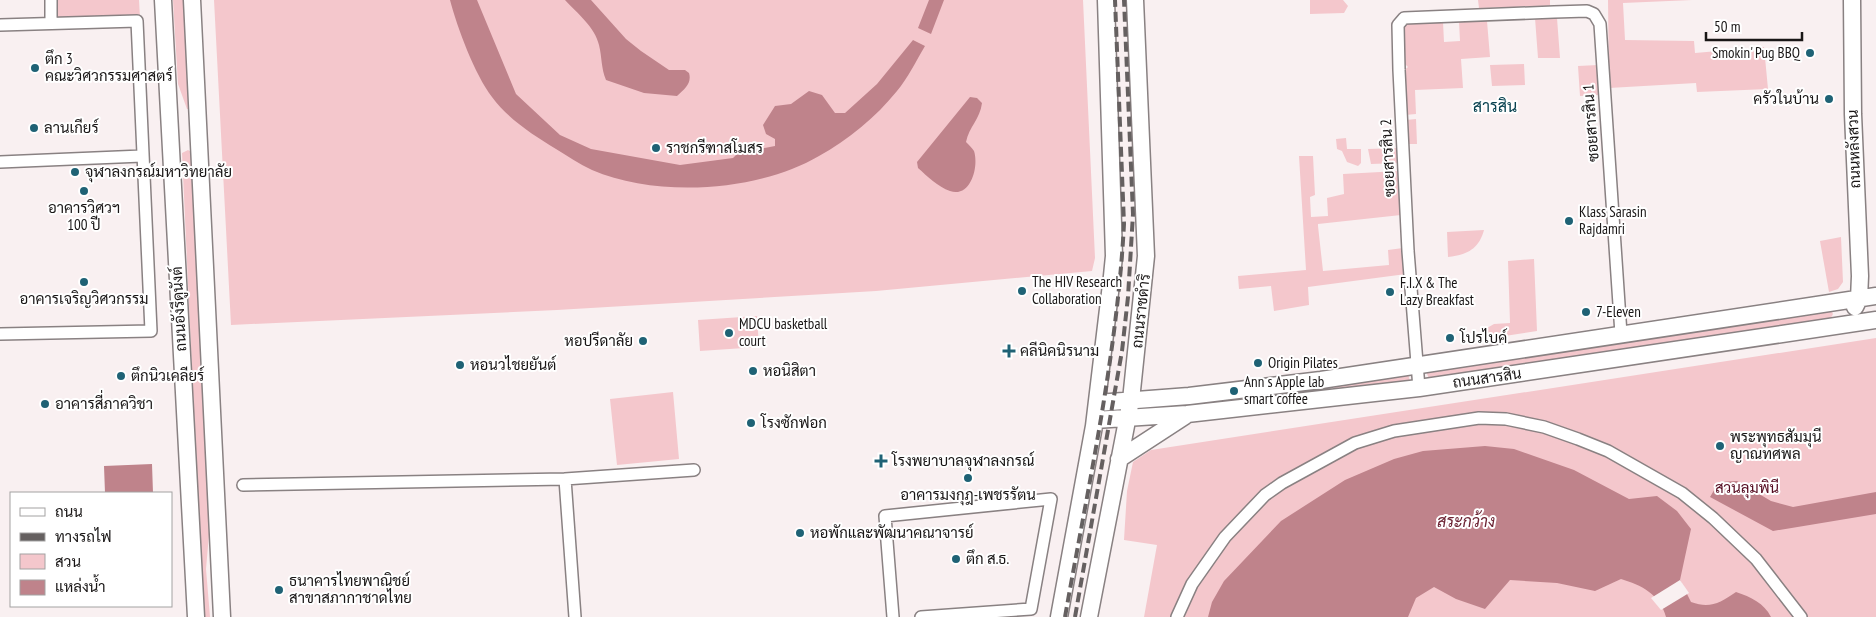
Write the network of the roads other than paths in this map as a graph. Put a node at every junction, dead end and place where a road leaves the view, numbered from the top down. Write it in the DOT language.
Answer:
graph roads {
  1 [pos="51,0"];
  2 [pos="164,0"];
  3 [pos="192,0"];
  4 [pos="1106,0"];
  5 [pos="1135,0"];
  6 [pos="1852,0"];
  7 [pos="1493,13"];
  8 [pos="51,23"];
  9 [pos="0,25"];
  10 [pos="170,129"];
  11 [pos="199,129"];
  12 [pos="142,156"];
  13 [pos="0,162"];
  14 [pos="1876,296"];
  15 [pos="1859,299"];
  16 [pos="1876,320"];
  17 [pos="1839,326"];
  18 [pos="0,334"];
  19 [pos="1620,334"];
  20 [pos="1417,366"];
  21 [pos="1321,380"];
  22 [pos="1294,383"];
  23 [pos="1419,388"];
  24 [pos="1130,400"];
  25 [pos="1325,400"];
  26 [pos="1301,402"];
  27 [pos="1097,403"];
  28 [pos="1187,414"];
  29 [pos="1127,418"];
  30 [pos="1095,420"];
  31 [pos="1119,459"];
  32 [pos="694,470"];
  33 [pos="564,479"];
  34 [pos="243,485"];
  35 [pos="196,617"];
  36 [pos="222,617"];
  37 [pos="575,617"];
  38 [pos="894,617"];
  39 [pos="921,617"];
  40 [pos="1059,617"];
  41 [pos="1089,617"];
  42 [pos="1177,617"];
  43 [pos="1801,617"];
  1 -- 8 [label="street"];
  2 -- 10 [label="main road, ถนนอังรีดูนังต์"];
  3 -- 11 [label="main road, ถนนอังรีดูนังต์"];
  4 -- 27 [label="main road"];
  5 -- 24 [label="main road, ถนนราชดำริ"];
  6 -- 15 [label="main road, ถนนหลังสวน"];
  7 -- 19 [label="street, ซอยสารสิน 1"];
  7 -- 20 [label="street, ซอยสารสิน 2"];
  8 -- 9 [label="street"];
  8 -- 12 [label="street"];
  10 -- 11 [label="main road"];
  10 -- 35 [label="main road, ถนนอังรีดูนังต์"];
  11 -- 36 [label="main road, ถนนอังรีดูนังต์"];
  12 -- 13 [label="street"];
  12 -- 18 [label="street"];
  14 -- 15 [label="main road, ถนนสารสิน"];
  15 -- 17 [label="main road"];
  15 -- 19 [label="main road, ถนนสารสิน"];
  16 -- 17 [label="main road, ถนนสารสิน"];
  17 -- 23 [label="main road, ถนนสารสิน"];
  19 -- 20 [label="main road, ถนนสารสิน"];
  20 -- 21 [label="main road, ถนนสารสิน"];
  20 -- 23 [label="street, ซอยสารสิน 2"];
  21 -- 22 [label="main road, ถนนสารสิน"];
  21 -- 25 [label="main road"];
  22 -- 24 [label="main road, ถนนสารสิน"];
  22 -- 26 [label="main road"];
  23 -- 25 [label="main road, ถนนสารสิน"];
  24 -- 27 [label="main road, ถนนสารสิน"];
  24 -- 29 [label="main road, ถนนราชดำริ"];
  25 -- 26 [label="main road, ถนนสารสิน"];
  26 -- 28 [label="main road, ถนนสารสิน"];
  27 -- 30 [label="main road"];
  28 -- 29 [label="main road, ถนนสารสิน"];
  28 -- 31 [label="main road"];
  29 -- 30 [label="main road, ถนนสารสิน"];
  29 -- 31 [label="main road, ถนนราชดำริ"];
  30 -- 40 [label="main road"];
  31 -- 41 [label="main road, ถนนราชดำริ"];
  32 -- 33 [label="street"];
  33 -- 34 [label="street"];
  33 -- 37 [label="street"];
  38 -- 39 [label="street"];
  42 -- 43 [label="street"];
}
